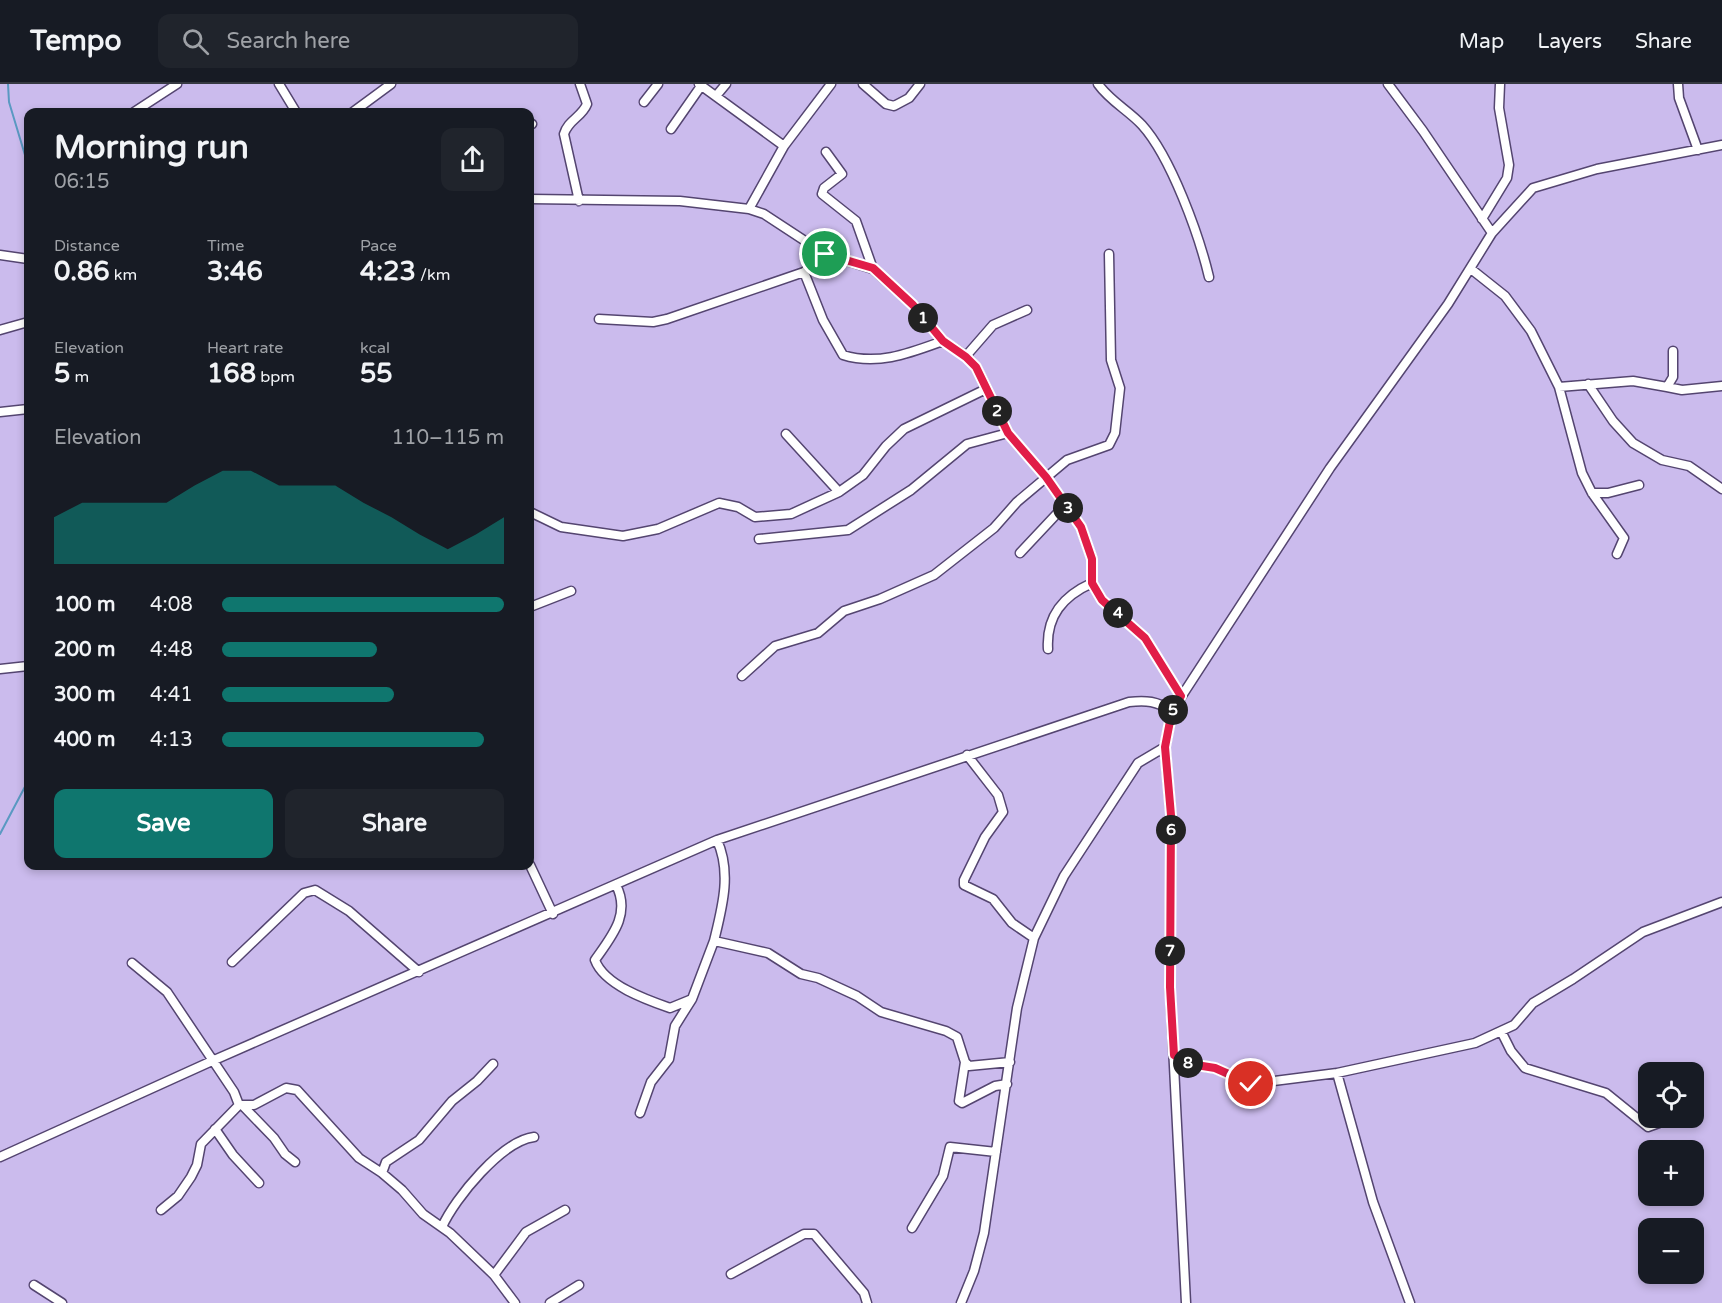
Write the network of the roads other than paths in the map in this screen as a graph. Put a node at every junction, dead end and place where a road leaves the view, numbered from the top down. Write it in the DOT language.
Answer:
graph roads {
  1 [pos="177,84"];
  2 [pos="279,84"];
  3 [pos="392,84"];
  4 [pos="580,84"];
  5 [pos="658,84"];
  6 [pos="726,84"];
  7 [pos="831,84"];
  8 [pos="863,84"];
  9 [pos="920,84"];
  10 [pos="1098,84"];
  11 [pos="1388,84"];
  12 [pos="1500,84"];
  13 [pos="1678,84"];
  14 [pos="700,85"];
  15 [pos="716,96"];
  16 [pos="644,102"];
  17 [pos="140,108"];
  18 [pos="294,108"];
  19 [pos="359,108"];
  20 [pos="671,129"];
  21 [pos="1722,145"];
  22 [pos="784,146"];
  23 [pos="1698,150"];
  24 [pos="826,152"];
  25 [pos="534,199"];
  26 [pos="579,201"];
  27 [pos="749,208"];
  28 [pos="1482,219"];
  29 [pos="1492,233"];
  30 [pos="825,254"];
  31 [pos="1109,254"];
  32 [pos="0,255"];
  33 [pos="24,258"];
  34 [pos="873,268"];
  35 [pos="1471,269"];
  36 [pos="804,272"];
  37 [pos="1209,277"];
  38 [pos="1027,310"];
  39 [pos="599,320"];
  40 [pos="24,323"];
  41 [pos="0,330"];
  42 [pos="943,341"];
  43 [pos="1673,351"];
  44 [pos="966,357"];
  45 [pos="1588,384"];
  46 [pos="1722,386"];
  47 [pos="1559,387"];
  48 [pos="1667,387"];
  49 [pos="986,389"];
  50 [pos="24,409"];
  51 [pos="0,412"];
  52 [pos="1008,433"];
  53 [pos="786,434"];
  54 [pos="1046,477"];
  55 [pos="1639,484"];
  56 [pos="1722,489"];
  57 [pos="839,492"];
  58 [pos="1592,493"];
  59 [pos="1066,504"];
  60 [pos="534,514"];
  61 [pos="759,539"];
  62 [pos="1020,554"];
  63 [pos="1617,554"];
  64 [pos="1092,583"];
  65 [pos="572,591"];
  66 [pos="534,605"];
  67 [pos="1048,649"];
  68 [pos="24,666"];
  69 [pos="0,669"];
  70 [pos="742,676"];
  71 [pos="1181,696"];
  72 [pos="1172,711"];
  73 [pos="1165,747"];
  74 [pos="967,755"];
  75 [pos="717,840"];
  76 [pos="532,870"];
  77 [pos="616,885"];
  78 [pos="1722,902"];
  79 [pos="553,914"];
  80 [pos="1034,938"];
  81 [pos="714,941"];
  82 [pos="232,962"];
  83 [pos="132,963"];
  84 [pos="419,972"];
  85 [pos="692,999"];
  86 [pos="1500,1031"];
  87 [pos="1174,1055"];
  88 [pos="212,1061"];
  89 [pos="965,1062"];
  90 [pos="1010,1062"];
  91 [pos="493,1064"];
  92 [pos="1337,1073"];
  93 [pos="1007,1084"];
  94 [pos="242,1106"];
  95 [pos="640,1113"];
  96 [pos="1638,1119"];
  97 [pos="215,1129"];
  98 [pos="534,1137"];
  99 [pos="996,1152"];
  100 [pos="0,1157"];
  101 [pos="295,1162"];
  102 [pos="382,1173"];
  103 [pos="259,1183"];
  104 [pos="161,1210"];
  105 [pos="565,1210"];
  106 [pos="442,1227"];
  107 [pos="912,1228"];
  108 [pos="731,1274"];
  109 [pos="494,1275"];
  110 [pos="34,1285"];
  111 [pos="579,1285"];
  112 [pos="62,1303"];
  113 [pos="515,1303"];
  114 [pos="550,1303"];
  115 [pos="867,1303"];
  116 [pos="961,1303"];
  117 [pos="1186,1303"];
  118 [pos="1410,1303"];
  1 -- 17 [label="street"];
  2 -- 18 [label="street"];
  3 -- 19 [label="street"];
  4 -- 26 [label="street"];
  5 -- 16 [label="street"];
  6 -- 15 [label="street"];
  7 -- 22 [label="street"];
  8 -- 9 [label="street"];
  10 -- 37 [label="street"];
  11 -- 28 [label="street"];
  12 -- 28 [label="street"];
  13 -- 23 [label="street"];
  14 -- 15 [label="street"];
  14 -- 20 [label="street"];
  15 -- 22 [label="street"];
  21 -- 23 [label="street"];
  22 -- 27 [label="street"];
  23 -- 29 [label="street"];
  24 -- 34 [label="street"];
  25 -- 26 [label="street"];
  26 -- 27 [label="street"];
  27 -- 30 [label="street"];
  28 -- 29 [label="street"];
  29 -- 35 [label="street"];
  30 -- 34 [label="street"];
  30 -- 36 [label="street"];
  31 -- 54 [label="street"];
  32 -- 33 [label="street"];
  34 -- 42 [label="street"];
  35 -- 47 [label="street"];
  35 -- 71 [label="street"];
  36 -- 39 [label="street"];
  36 -- 42 [label="street"];
  38 -- 44 [label="street"];
  40 -- 41 [label="street"];
  42 -- 44 [label="street"];
  43 -- 48 [label="street"];
  44 -- 49 [label="street"];
  45 -- 47 [label="street"];
  45 -- 48 [label="street"];
  45 -- 56 [label="street"];
  46 -- 48 [label="street"];
  47 -- 58 [label="street"];
  49 -- 52 [label="street"];
  49 -- 57 [label="street"];
  50 -- 51 [label="street"];
  52 -- 54 [label="street"];
  52 -- 61 [label="street"];
  53 -- 57 [label="street"];
  54 -- 59 [label="street"];
  54 -- 70 [label="street"];
  55 -- 58 [label="street"];
  57 -- 60 [label="street"];
  58 -- 63 [label="street"];
  59 -- 62 [label="street"];
  59 -- 64 [label="street"];
  64 -- 67 [label="street"];
  64 -- 71 [label="street"];
  65 -- 66 [label="street"];
  68 -- 69 [label="street"];
  71 -- 72 [label="street"];
  72 -- 73 [label="street"];
  72 -- 74 [label="street"];
  73 -- 80 [label="street"];
  73 -- 87 [label="street"];
  74 -- 75 [label="street"];
  74 -- 80 [label="street"];
  75 -- 77 [label="street"];
  75 -- 81 [label="street"];
  76 -- 79 [label="street"];
  77 -- 79 [label="street"];
  77 -- 85 [label="street"];
  78 -- 86 [label="street"];
  79 -- 84 [label="street"];
  80 -- 90 [label="street"];
  81 -- 85 [label="street"];
  81 -- 89 [label="street"];
  82 -- 84 [label="street"];
  83 -- 88 [label="street"];
  84 -- 88 [label="street"];
  85 -- 95 [label="street"];
  86 -- 92 [label="street"];
  86 -- 96 [label="street"];
  87 -- 92 [label="street"];
  87 -- 117 [label="street"];
  88 -- 94 [label="street"];
  88 -- 100 [label="street"];
  89 -- 90 [label="street"];
  89 -- 93 [label="street"];
  90 -- 93 [label="street"];
  91 -- 102 [label="street"];
  92 -- 118 [label="street"];
  93 -- 99 [label="street"];
  94 -- 97 [label="street"];
  94 -- 101 [label="street"];
  94 -- 102 [label="street"];
  97 -- 103 [label="street"];
  97 -- 104 [label="street"];
  98 -- 106 [label="street"];
  99 -- 107 [label="street"];
  99 -- 116 [label="street"];
  102 -- 106 [label="street"];
  105 -- 109 [label="street"];
  106 -- 109 [label="street"];
  108 -- 115 [label="street"];
  109 -- 113 [label="street"];
  110 -- 112 [label="street"];
  111 -- 114 [label="street"];
}
